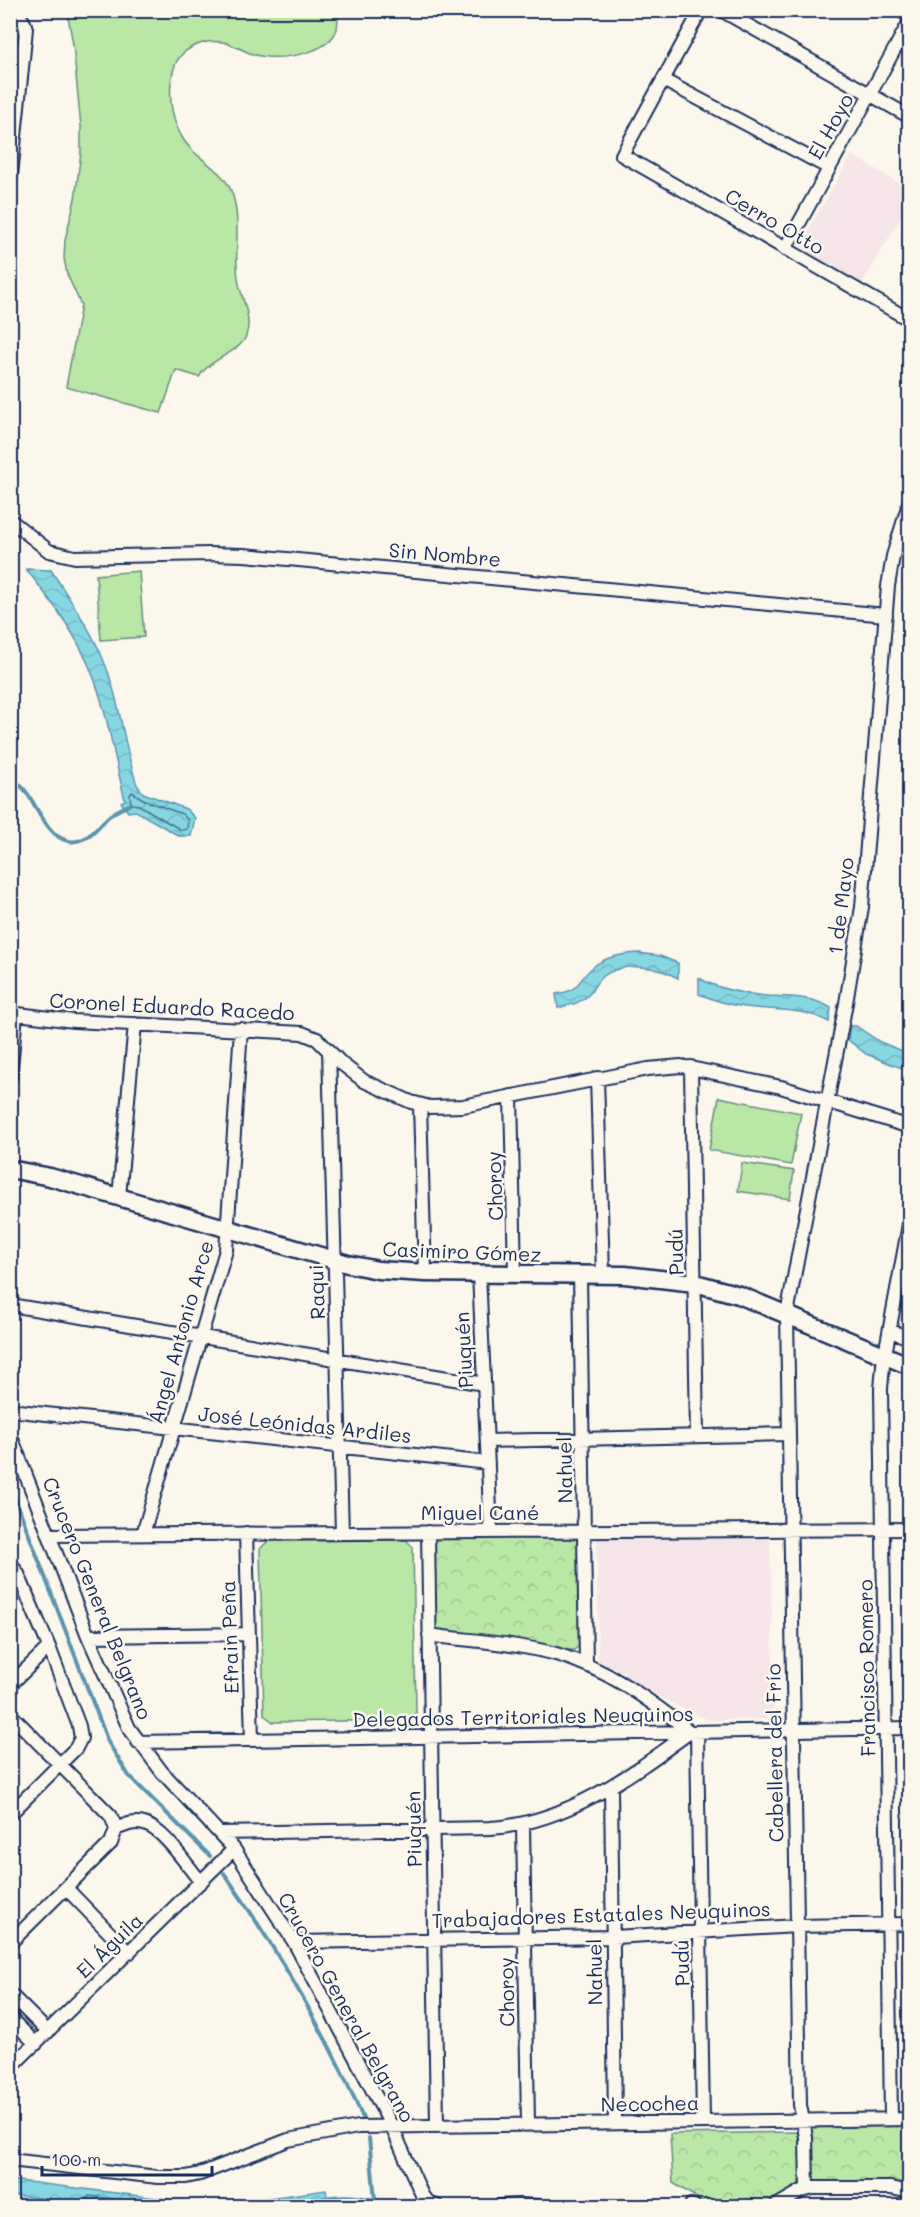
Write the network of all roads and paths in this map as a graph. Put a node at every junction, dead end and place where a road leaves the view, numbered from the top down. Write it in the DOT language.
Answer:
graph roads {
  1 [pos="701,10"];
  2 [pos="721,10"];
  3 [pos="899,10"];
  4 [pos="10,11"];
  5 [pos="909,16"];
  6 [pos="909,21"];
  7 [pos="663,80"];
  8 [pos="869,94"];
  9 [pos="909,117"];
  10 [pos="829,168"];
  11 [pos="10,185"];
  12 [pos="785,249"];
  13 [pos="909,320"];
  14 [pos="909,500"];
  15 [pos="10,520"];
  16 [pos="886,615"];
  17 [pos="13,1013"];
  18 [pos="135,1024"];
  19 [pos="241,1029"];
  20 [pos="329,1050"];
  21 [pos="692,1067"];
  22 [pos="10,1078"];
  23 [pos="597,1078"];
  24 [pos="511,1096"];
  25 [pos="828,1101"];
  26 [pos="420,1105"];
  27 [pos="909,1127"];
  28 [pos="10,1169"];
  29 [pos="119,1197"];
  30 [pos="909,1219"];
  31 [pos="229,1229"];
  32 [pos="334,1260"];
  33 [pos="425,1273"];
  34 [pos="479,1274"];
  35 [pos="515,1274"];
  36 [pos="580,1274"];
  37 [pos="603,1274"];
  38 [pos="695,1283"];
  39 [pos="10,1305"];
  40 [pos="787,1314"];
  41 [pos="890,1330"];
  42 [pos="201,1337"];
  43 [pos="909,1338"];
  44 [pos="885,1356"];
  45 [pos="338,1360"];
  46 [pos="909,1366"];
  47 [pos="484,1384"];
  48 [pos="10,1410"];
  49 [pos="172,1429"];
  50 [pos="10,1434"];
  51 [pos="789,1434"];
  52 [pos="698,1436"];
  53 [pos="583,1439"];
  54 [pos="487,1441"];
  55 [pos="340,1447"];
  56 [pos="488,1462"];
  57 [pos="883,1529"];
  58 [pos="909,1529"];
  59 [pos="790,1530"];
  60 [pos="584,1531"];
  61 [pos="428,1532"];
  62 [pos="491,1532"];
  63 [pos="246,1533"];
  64 [pos="342,1533"];
  65 [pos="143,1534"];
  66 [pos="50,1535"];
  67 [pos="10,1562"];
  68 [pos="249,1634"];
  69 [pos="429,1635"];
  70 [pos="88,1636"];
  71 [pos="49,1647"];
  72 [pos="586,1665"];
  73 [pos="10,1685"];
  74 [pos="10,1714"];
  75 [pos="909,1728"];
  76 [pos="886,1729"];
  77 [pos="794,1730"];
  78 [pos="694,1732"];
  79 [pos="431,1737"];
  80 [pos="252,1740"];
  81 [pos="138,1742"];
  82 [pos="60,1765"];
  83 [pos="611,1786"];
  84 [pos="10,1814"];
  85 [pos="523,1825"];
  86 [pos="116,1829"];
  87 [pos="432,1829"];
  88 [pos="221,1833"];
  89 [pos="234,1849"];
  90 [pos="201,1882"];
  91 [pos="66,1888"];
  92 [pos="888,1924"];
  93 [pos="909,1924"];
  94 [pos="797,1926"];
  95 [pos="700,1932"];
  96 [pos="614,1937"];
  97 [pos="525,1938"];
  98 [pos="434,1940"];
  99 [pos="294,1942"];
  100 [pos="10,1943"];
  101 [pos="129,1953"];
  102 [pos="10,1994"];
  103 [pos="10,2018"];
  104 [pos="48,2032"];
  105 [pos="36,2043"];
  106 [pos="10,2068"];
  107 [pos="891,2119"];
  108 [pos="909,2119"];
  109 [pos="802,2120"];
  110 [pos="703,2122"];
  111 [pos="528,2123"];
  112 [pos="615,2123"];
  113 [pos="437,2124"];
  114 [pos="392,2125"];
  115 [pos="10,2160"];
  116 [pos="807,2189"];
  117 [pos="909,2192"];
  118 [pos="437,2206"];
  119 [pos="500,2206"];
  120 [pos="538,2206"];
  121 [pos="776,2206"];
  1 -- 7 [label="street"];
  2 -- 8 [label="street"];
  3 -- 5 [label="street"];
  4 -- 11 [label="street"];
  6 -- 8 [label="street, El Hoyo"];
  7 -- 10 [label="street"];
  7 -- 12 [label="street, Cerro Otto"];
  8 -- 9 [label="street"];
  8 -- 10 [label="street, El Hoyo"];
  10 -- 12 [label="street, El Hoyo"];
  12 -- 13 [label="street, Cerro Otto"];
  14 -- 16 [label="street, 1 de Mayo"];
  15 -- 16 [label="street, Sin Nombre"];
  16 -- 25 [label="street, 1 de Mayo"];
  17 -- 18 [label="street, Coronel Eduardo Racedo"];
  17 -- 22 [label="street"];
  18 -- 19 [label="street, Coronel Eduardo Racedo"];
  18 -- 29 [label="street"];
  19 -- 20 [label="street, Coronel Eduardo Racedo"];
  19 -- 31 [label="street, Ángel Antonio Arce"];
  20 -- 26 [label="street, Coronel Eduardo Racedo"];
  20 -- 32 [label="street, Raqui"];
  21 -- 23 [label="street, Coronel Eduardo Racedo"];
  21 -- 25 [label="street, Coronel Eduardo Racedo"];
  21 -- 38 [label="street, Pudú"];
  23 -- 24 [label="street, Coronel Eduardo Racedo"];
  23 -- 37 [label="street"];
  24 -- 26 [label="street, Coronel Eduardo Racedo"];
  24 -- 35 [label="street, Choroy"];
  25 -- 27 [label="street, Coronel Eduardo Racedo"];
  25 -- 40 [label="street, 1 de Mayo"];
  26 -- 33 [label="street"];
  28 -- 29 [label="main road, Casimiro Gómez"];
  29 -- 31 [label="main road, Casimiro Gómez"];
  30 -- 41 [label="street, Francisco Romero"];
  31 -- 32 [label="main road, Casimiro Gómez"];
  31 -- 42 [label="street, Ángel Antonio Arce"];
  32 -- 33 [label="main road, Casimiro Gómez"];
  32 -- 45 [label="street, Raqui"];
  33 -- 34 [label="main road, Casimiro Gómez"];
  34 -- 35 [label="main road, Casimiro Gómez"];
  34 -- 47 [label="street, Piuquén"];
  35 -- 36 [label="main road, Casimiro Gómez"];
  36 -- 37 [label="main road, Casimiro Gómez"];
  36 -- 53 [label="street, Nahuel"];
  37 -- 38 [label="main road, Casimiro Gómez"];
  38 -- 40 [label="main road, Casimiro Gómez"];
  38 -- 52 [label="street, Pudú"];
  39 -- 42 [label="street"];
  40 -- 44 [label="main road, Casimiro Gómez"];
  40 -- 51 [label="street, Cabellera del Frío"];
  41 -- 43 [label="street"];
  41 -- 44 [label="street, Francisco Romero"];
  42 -- 45 [label="street"];
  42 -- 49 [label="street, Ángel Antonio Arce"];
  44 -- 46 [label="main road, Casimiro Gómez"];
  44 -- 57 [label="street, Francisco Romero"];
  45 -- 47 [label="street"];
  45 -- 55 [label="street, Raqui"];
  47 -- 54 [label="street, Piuquén"];
  48 -- 49 [label="street, José Leónidas Ardiles"];
  49 -- 55 [label="street, José Leónidas Ardiles"];
  49 -- 65 [label="street, Ángel Antonio Arce"];
  50 -- 66 [label="street, Crucero General Belgrano"];
  51 -- 52 [label="street"];
  51 -- 59 [label="street, Cabellera del Frío"];
  52 -- 53 [label="street"];
  53 -- 54 [label="street"];
  53 -- 60 [label="street, Nahuel"];
  54 -- 56 [label="street, Piuquén"];
  55 -- 56 [label="street, José Leónidas Ardiles"];
  55 -- 64 [label="street, Raqui"];
  56 -- 62 [label="street, Piuquén"];
  57 -- 58 [label="street, Miguel Cané"];
  57 -- 59 [label="street, Miguel Cané"];
  57 -- 76 [label="street, Francisco Romero"];
  59 -- 60 [label="street, Miguel Cané"];
  59 -- 77 [label="street, Cabellera del Frío"];
  60 -- 62 [label="street, Miguel Cané"];
  60 -- 72 [label="street, Nahuel"];
  61 -- 62 [label="street, Miguel Cané"];
  61 -- 64 [label="street, Miguel Cané"];
  61 -- 69 [label="street, Piuquén"];
  63 -- 64 [label="street, Miguel Cané"];
  63 -- 65 [label="street, Miguel Cané"];
  63 -- 68 [label="street, Efrain Peña"];
  65 -- 66 [label="street, Miguel Cané"];
  66 -- 70 [label="street, Crucero General Belgrano"];
  67 -- 71 [label="street"];
  68 -- 70 [label="street"];
  68 -- 80 [label="street, Efrain Peña"];
  69 -- 72 [label="street"];
  69 -- 79 [label="street, Piuquén"];
  70 -- 81 [label="street, Crucero General Belgrano"];
  71 -- 73 [label="street"];
  71 -- 82 [label="street"];
  72 -- 78 [label="street"];
  74 -- 82 [label="street"];
  75 -- 76 [label="street, Delegados Territoriales Neuquinos"];
  76 -- 77 [label="street, Delegados Territoriales Neuquinos"];
  76 -- 92 [label="street, Francisco Romero"];
  77 -- 78 [label="street, Delegados Territoriales Neuquinos"];
  77 -- 94 [label="street, Cabellera del Frío"];
  78 -- 79 [label="street, Delegados Territoriales Neuquinos"];
  78 -- 83 [label="street"];
  78 -- 95 [label="street, Pudú"];
  79 -- 80 [label="street, Delegados Territoriales Neuquinos"];
  79 -- 87 [label="street, Piuquén"];
  80 -- 81 [label="street, Delegados Territoriales Neuquinos"];
  81 -- 88 [label="street, Crucero General Belgrano"];
  82 -- 84 [label="street"];
  82 -- 86 [label="street"];
  83 -- 85 [label="street"];
  83 -- 96 [label="street, Nahuel"];
  85 -- 87 [label="street"];
  85 -- 97 [label="street, Choroy"];
  86 -- 90 [label="street"];
  86 -- 91 [label="street"];
  87 -- 88 [label="street"];
  87 -- 98 [label="street, Piuquén"];
  88 -- 89 [label="street, Crucero General Belgrano"];
  89 -- 90 [label="street, El Águila"];
  89 -- 99 [label="street, Crucero General Belgrano"];
  90 -- 101 [label="street, El Águila"];
  91 -- 100 [label="street"];
  91 -- 101 [label="street"];
  92 -- 93 [label="street, Trabajadores Estatales Neuquinos"];
  92 -- 94 [label="street, Trabajadores Estatales Neuquinos"];
  92 -- 107 [label="street, Francisco Romero"];
  94 -- 95 [label="street, Trabajadores Estatales Neuquinos"];
  94 -- 109 [label="street, Cabellera del Frío"];
  95 -- 96 [label="street, Trabajadores Estatales Neuquinos"];
  95 -- 110 [label="street, Pudú"];
  96 -- 97 [label="street, Trabajadores Estatales Neuquinos"];
  96 -- 112 [label="street, Nahuel"];
  97 -- 98 [label="street, Trabajadores Estatales Neuquinos"];
  97 -- 111 [label="street, Choroy"];
  98 -- 99 [label="street, Trabajadores Estatales Neuquinos"];
  98 -- 113 [label="street, Piuquén"];
  99 -- 114 [label="street, Crucero General Belgrano"];
  101 -- 104 [label="street, El Águila"];
  102 -- 104 [label="street"];
  103 -- 105 [label="street"];
  104 -- 105 [label="street, El Águila"];
  105 -- 106 [label="street, El Águila"];
  107 -- 108 [label="street, Necochea"];
  107 -- 109 [label="street, Necochea"];
  109 -- 110 [label="street, Necochea"];
  109 -- 116 [label="street, Cabellera del Frío"];
  110 -- 112 [label="street, Necochea"];
  111 -- 112 [label="street, Necochea"];
  111 -- 113 [label="street, Necochea"];
  113 -- 114 [label="street, Necochea"];
  114 -- 115 [label="street"];
  114 -- 118 [label="street, Crucero General Belgrano"];
  116 -- 117 [label="street"];
  116 -- 121 [label="street"];
  119 -- 120 [label="street"];
}
